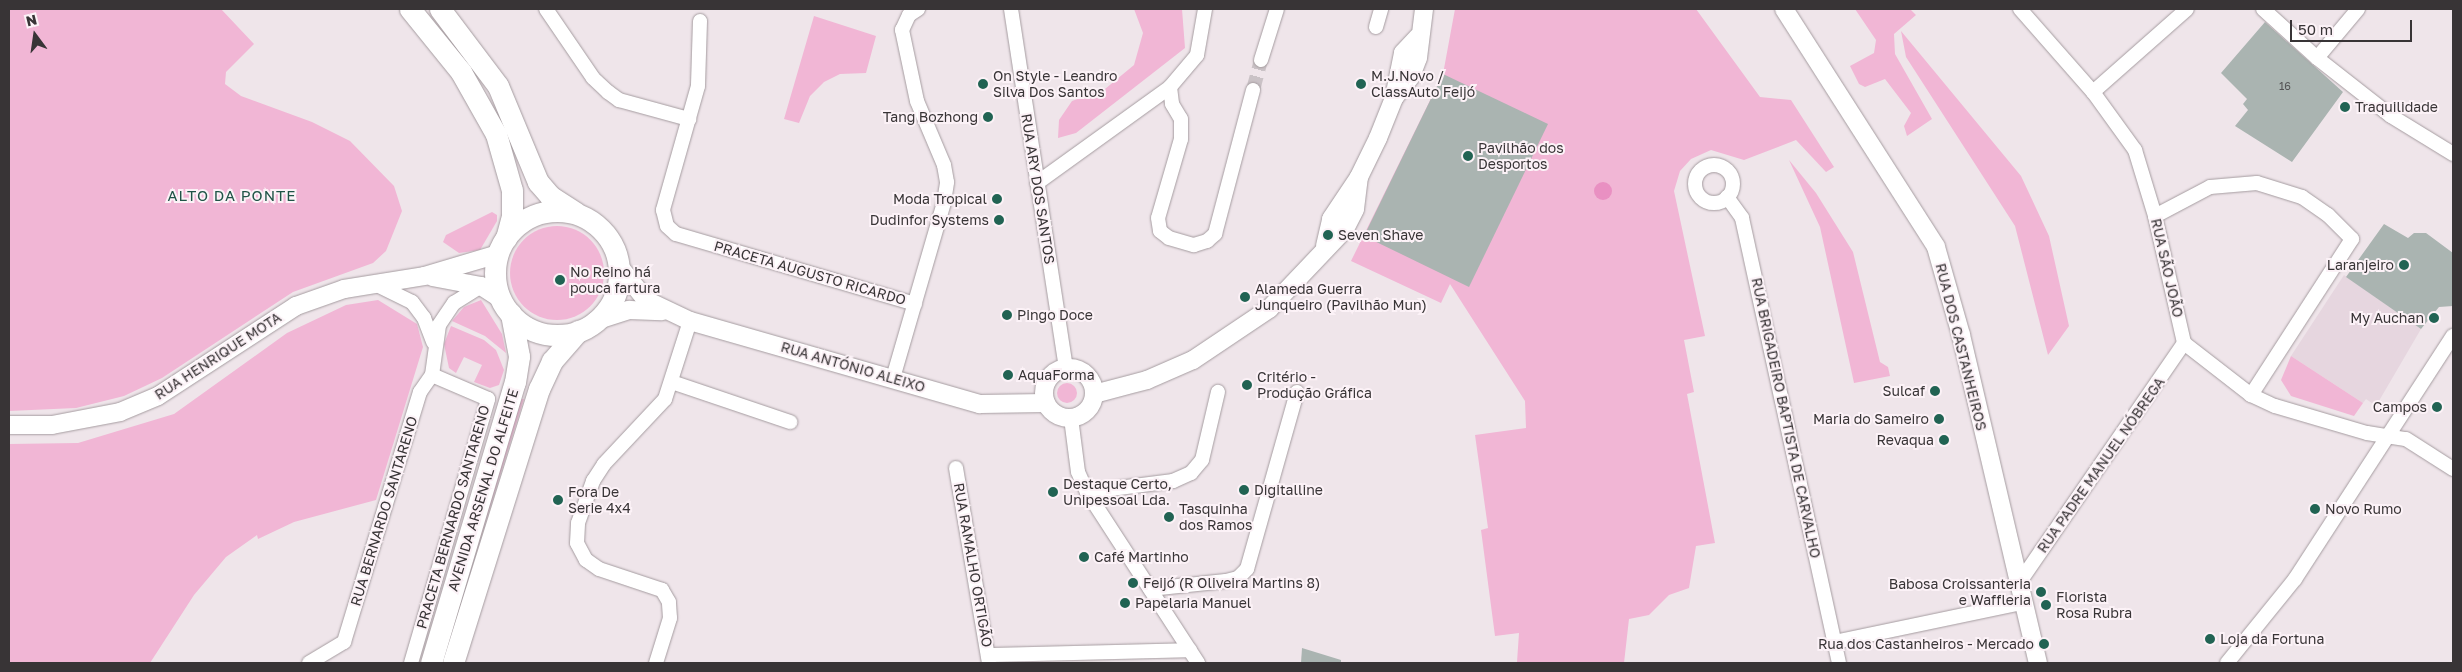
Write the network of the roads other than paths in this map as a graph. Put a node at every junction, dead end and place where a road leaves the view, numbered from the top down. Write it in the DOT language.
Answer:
graph roads {
  1 [pos="410,9"];
  2 [pos="440,9"];
  3 [pos="546,9"];
  4 [pos="918,9"];
  5 [pos="1011,9"];
  6 [pos="1205,9"];
  7 [pos="1278,9"];
  8 [pos="1381,9"];
  9 [pos="1424,9"];
  10 [pos="1784,9"];
  11 [pos="2020,9"];
  12 [pos="2188,9"];
  13 [pos="2264,9"];
  14 [pos="2358,9"];
  15 [pos="700,21"];
  16 [pos="1376,27"];
  17 [pos="2318,58"];
  18 [pos="1261,60"];
  19 [pos="1170,87"];
  20 [pos="1253,90"];
  21 [pos="2093,92"];
  22 [pos="689,119"];
  23 [pos="2453,154"];
  24 [pos="1037,183"];
  25 [pos="1727,197"];
  26 [pos="580,216"];
  27 [pos="2155,216"];
  28 [pos="502,246"];
  29 [pos="618,264"];
  30 [pos="424,276"];
  31 [pos="369,283"];
  32 [pos="481,286"];
  33 [pos="916,304"];
  34 [pos="506,307"];
  35 [pos="662,311"];
  36 [pos="690,320"];
  37 [pos="587,326"];
  38 [pos="2453,336"];
  39 [pos="434,343"];
  40 [pos="2184,343"];
  41 [pos="1066,369"];
  42 [pos="432,375"];
  43 [pos="893,378"];
  44 [pos="672,382"];
  45 [pos="1218,392"];
  46 [pos="1297,392"];
  47 [pos="1094,394"];
  48 [pos="2251,395"];
  49 [pos="1046,403"];
  50 [pos="1071,418"];
  51 [pos="790,422"];
  52 [pos="9,425"];
  53 [pos="2388,436"];
  54 [pos="956,468"];
  55 [pos="2453,469"];
  56 [pos="1087,492"];
  57 [pos="1150,589"];
  58 [pos="2019,594"];
  59 [pos="1835,642"];
  60 [pos="1190,650"];
  61 [pos="989,659"];
  62 [pos="309,663"];
  63 [pos="411,663"];
  64 [pos="431,663"];
  65 [pos="453,663"];
  66 [pos="656,663"];
  67 [pos="1198,663"];
  68 [pos="1839,663"];
  69 [pos="2038,663"];
  70 [pos="2227,663"];
  1 -- 28 [label="main road"];
  2 -- 26 [label="main road"];
  3 -- 22 [label="street"];
  4 -- 33 [label="street"];
  5 -- 24 [label="street, RUA ARY DOS SANTOS"];
  6 -- 19 [label="street"];
  7 -- 18 [label="street"];
  8 -- 16 [label="street"];
  9 -- 47 [label="street"];
  10 -- 58 [label="street, RUA DOS CASTANHEIROS"];
  11 -- 21 [label="street, RUA SÃO JOÃO"];
  12 -- 21 [label="street"];
  13 -- 17 [label="street"];
  14 -- 17 [label="street"];
  15 -- 22 [label="street"];
  17 -- 23 [label="street"];
  19 -- 20 [label="street"];
  19 -- 24 [label="street"];
  21 -- 27 [label="street, RUA SÃO JOÃO"];
  22 -- 33 [label="street, PRACETA AUGUSTO RICARDO"];
  24 -- 41 [label="street, RUA ARY DOS SANTOS"];
  25 -- 59 [label="street, RUA BRIGADEIRO BAPTISTA DE CARVALHO"];
  26 -- 28 [label="main road"];
  26 -- 29 [label="main road"];
  27 -- 40 [label="street, RUA SÃO JOÃO"];
  27 -- 48 [label="street"];
  28 -- 30 [label="street, RUA HENRIQUE MOTA"];
  28 -- 34 [label="main road"];
  29 -- 35 [label="street, RUA ANTÓNIO ALEIXO"];
  29 -- 37 [label="main road"];
  30 -- 31 [label="street, RUA HENRIQUE MOTA"];
  30 -- 32 [label="street, RUA HENRIQUE MOTA"];
  31 -- 39 [label="street, RUA BERNARDO SANTARENO"];
  31 -- 52 [label="street, RUA HENRIQUE MOTA"];
  32 -- 34 [label="street, RUA HENRIQUE MOTA"];
  32 -- 39 [label="street, RUA BERNARDO SANTARENO"];
  33 -- 43 [label="street, PRACETA AUGUSTO RICARDO"];
  34 -- 37 [label="main road"];
  34 -- 64 [label="main road, AVENIDA ARSENAL DO ALFEITE"];
  35 -- 36 [label="street, RUA ANTÓNIO ALEIXO"];
  35 -- 37 [label="street, RUA ANTÓNIO ALEIXO"];
  36 -- 43 [label="street, RUA ANTÓNIO ALEIXO"];
  36 -- 44 [label="street"];
  37 -- 65 [label="main road, AVENIDA ARSENAL DO ALFEITE"];
  38 -- 53 [label="street"];
  39 -- 42 [label="street, RUA BERNARDO SANTARENO"];
  40 -- 48 [label="street"];
  40 -- 58 [label="street, RUA PADRE MANUEL NÓBREGA"];
  41 -- 47 [label="street"];
  41 -- 49 [label="street"];
  42 -- 62 [label="street, RUA BERNARDO SANTARENO"];
  42 -- 63 [label="street, PRACETA BERNARDO SANTARENO"];
  43 -- 49 [label="street, RUA ANTÓNIO ALEIXO"];
  44 -- 51 [label="street"];
  44 -- 66 [label="street"];
  45 -- 56 [label="street"];
  46 -- 57 [label="street"];
  47 -- 50 [label="street"];
  48 -- 53 [label="street"];
  49 -- 50 [label="street"];
  50 -- 56 [label="street"];
  53 -- 55 [label="street"];
  53 -- 70 [label="street"];
  54 -- 61 [label="street, RUA RAMALHO ORTIGÃO"];
  56 -- 57 [label="street"];
  57 -- 60 [label="street"];
  58 -- 59 [label="street"];
  58 -- 69 [label="street, RUA DOS CASTANHEIROS"];
  59 -- 68 [label="street, RUA BRIGADEIRO BAPTISTA DE CARVALHO"];
  60 -- 61 [label="street"];
  60 -- 67 [label="street"];
}
